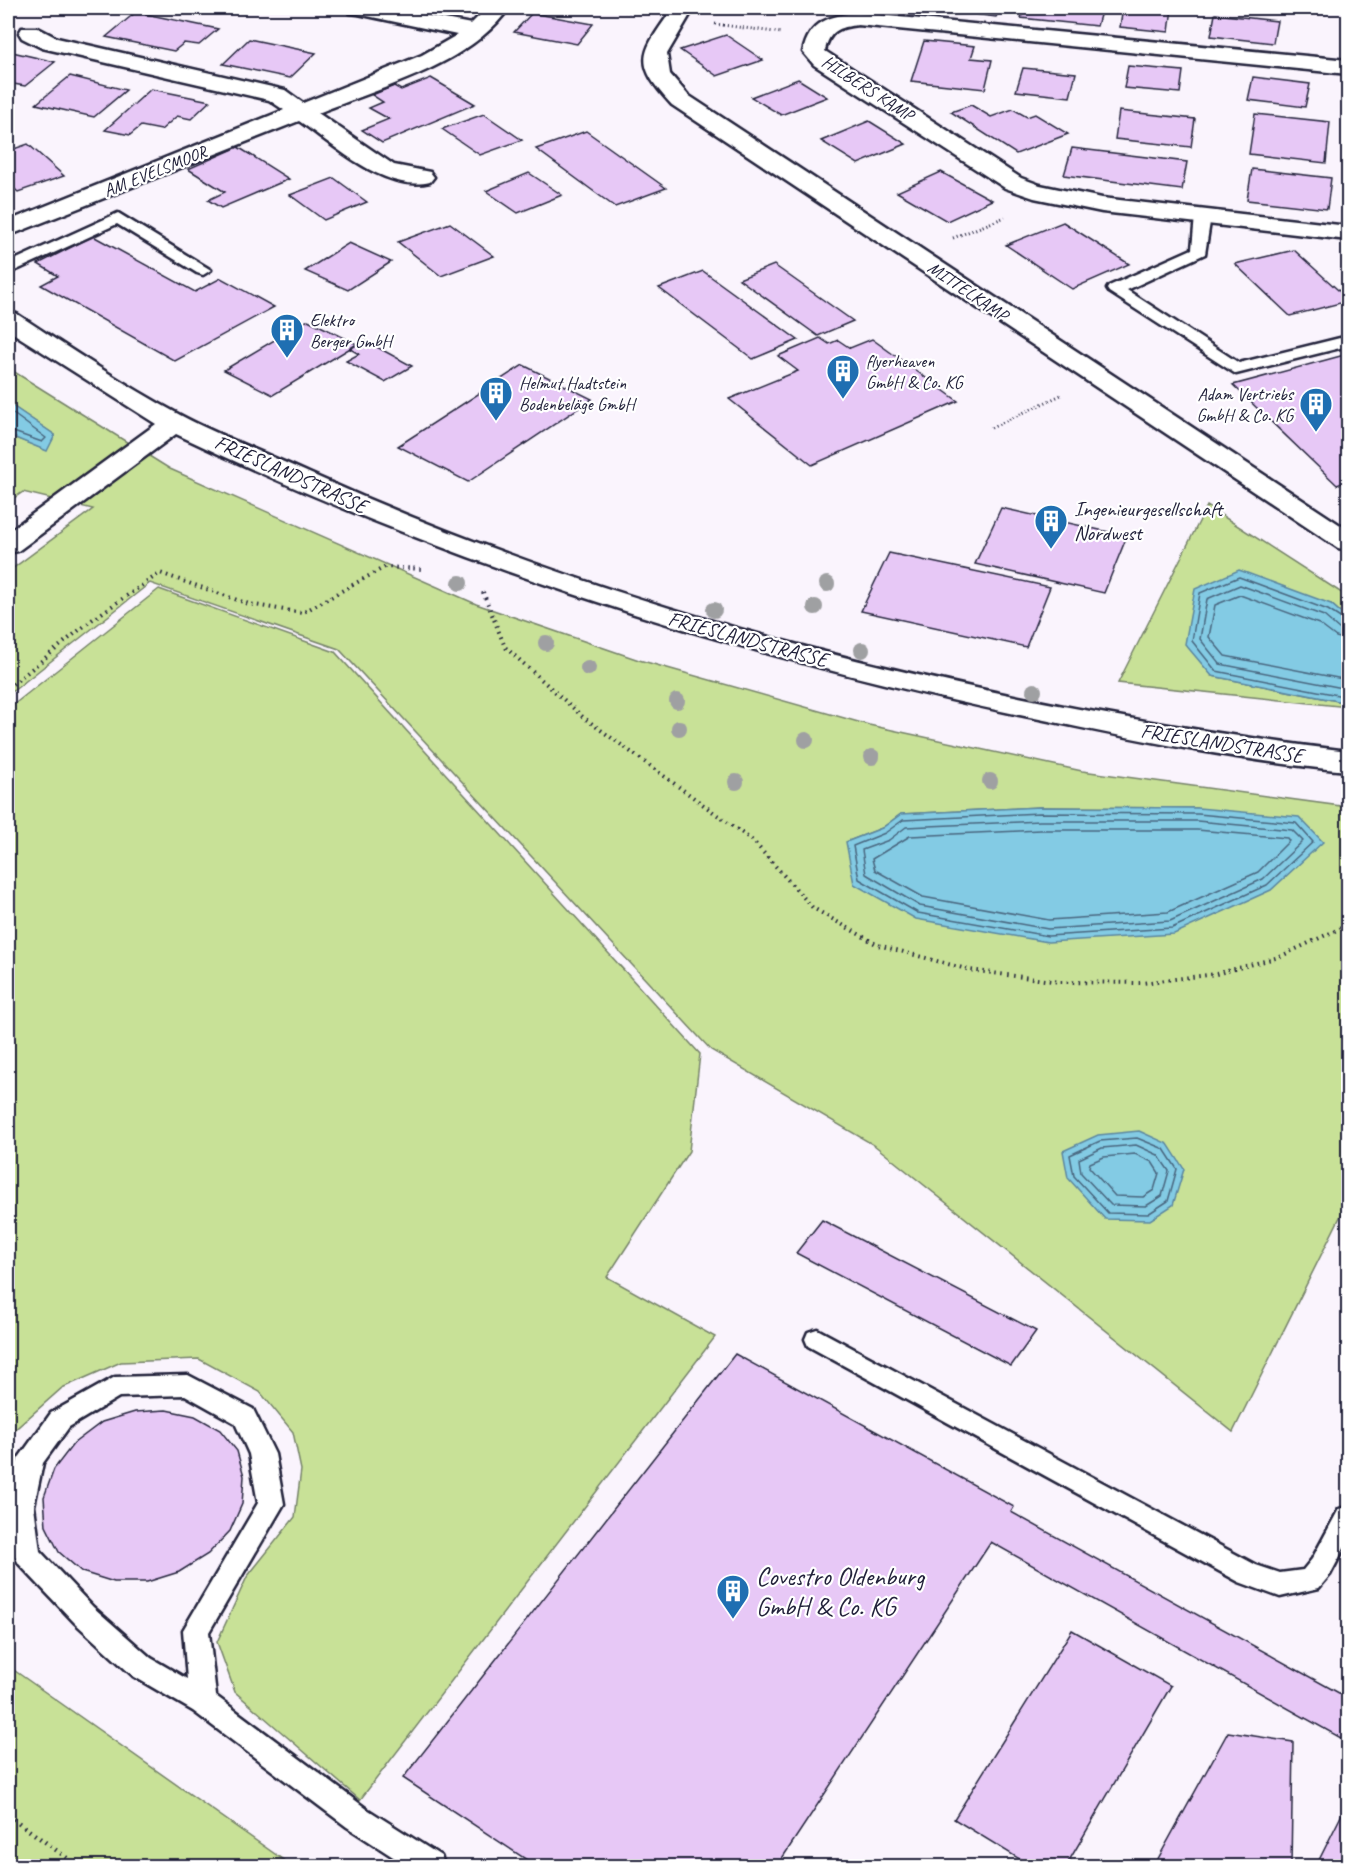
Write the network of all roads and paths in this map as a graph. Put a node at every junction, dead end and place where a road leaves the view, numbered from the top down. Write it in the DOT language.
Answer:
graph roads {
  1 [pos="358,8"];
  2 [pos="498,8"];
  3 [pos="683,8"];
  4 [pos="476,32"];
  5 [pos="30,33"];
  6 [pos="1348,67"];
  7 [pos="301,112"];
  8 [pos="422,177"];
  9 [pos="1054,197"];
  10 [pos="1203,216"];
  11 [pos="8,229"];
  12 [pos="1348,233"];
  13 [pos="915,255"];
  14 [pos="8,269"];
  15 [pos="203,270"];
  16 [pos="8,319"];
  17 [pos="1348,341"];
  18 [pos="1071,390"];
  19 [pos="174,423"];
  20 [pos="992,428"];
  21 [pos="1348,542"];
  22 [pos="8,545"];
  23 [pos="431,570"];
  24 [pos="480,588"];
  25 [pos="8,688"];
  26 [pos="1348,761"];
  27 [pos="1348,920"];
  28 [pos="818,1340"];
  29 [pos="1348,1517"];
  30 [pos="203,1702"];
  31 [pos="8,1815"];
  32 [pos="78,1866"];
  33 [pos="431,1866"];
  1 -- 4 [label="street"];
  2 -- 4 [label="street, AM EVELSMOOR"];
  3 -- 13 [label="street, MITTELKAMP"];
  4 -- 7 [label="street, AM EVELSMOOR"];
  5 -- 7 [label="street"];
  6 -- 9 [label="street, HILBERS KAMP"];
  7 -- 8 [label="street"];
  7 -- 11 [label="street, AM EVELSMOOR"];
  9 -- 10 [label="street, HILBERS KAMP"];
  9 -- 13 [label="path"];
  10 -- 12 [label="street, HILBERS KAMP"];
  10 -- 17 [label="lane"];
  13 -- 21 [label="street, MITTELKAMP"];
  14 -- 15 [label="lane"];
  16 -- 19 [label="street, FRIESLANDSTRASSE"];
  18 -- 20 [label="path"];
  19 -- 22 [label="street"];
  19 -- 26 [label="street, FRIESLANDSTRASSE"];
  23 -- 25 [label="path"];
  24 -- 27 [label="path"];
  28 -- 29 [label="lane"];
  30 -- 30 [label="lane"];
  30 -- 33 [label="lane"];
  31 -- 32 [label="path"];
}
